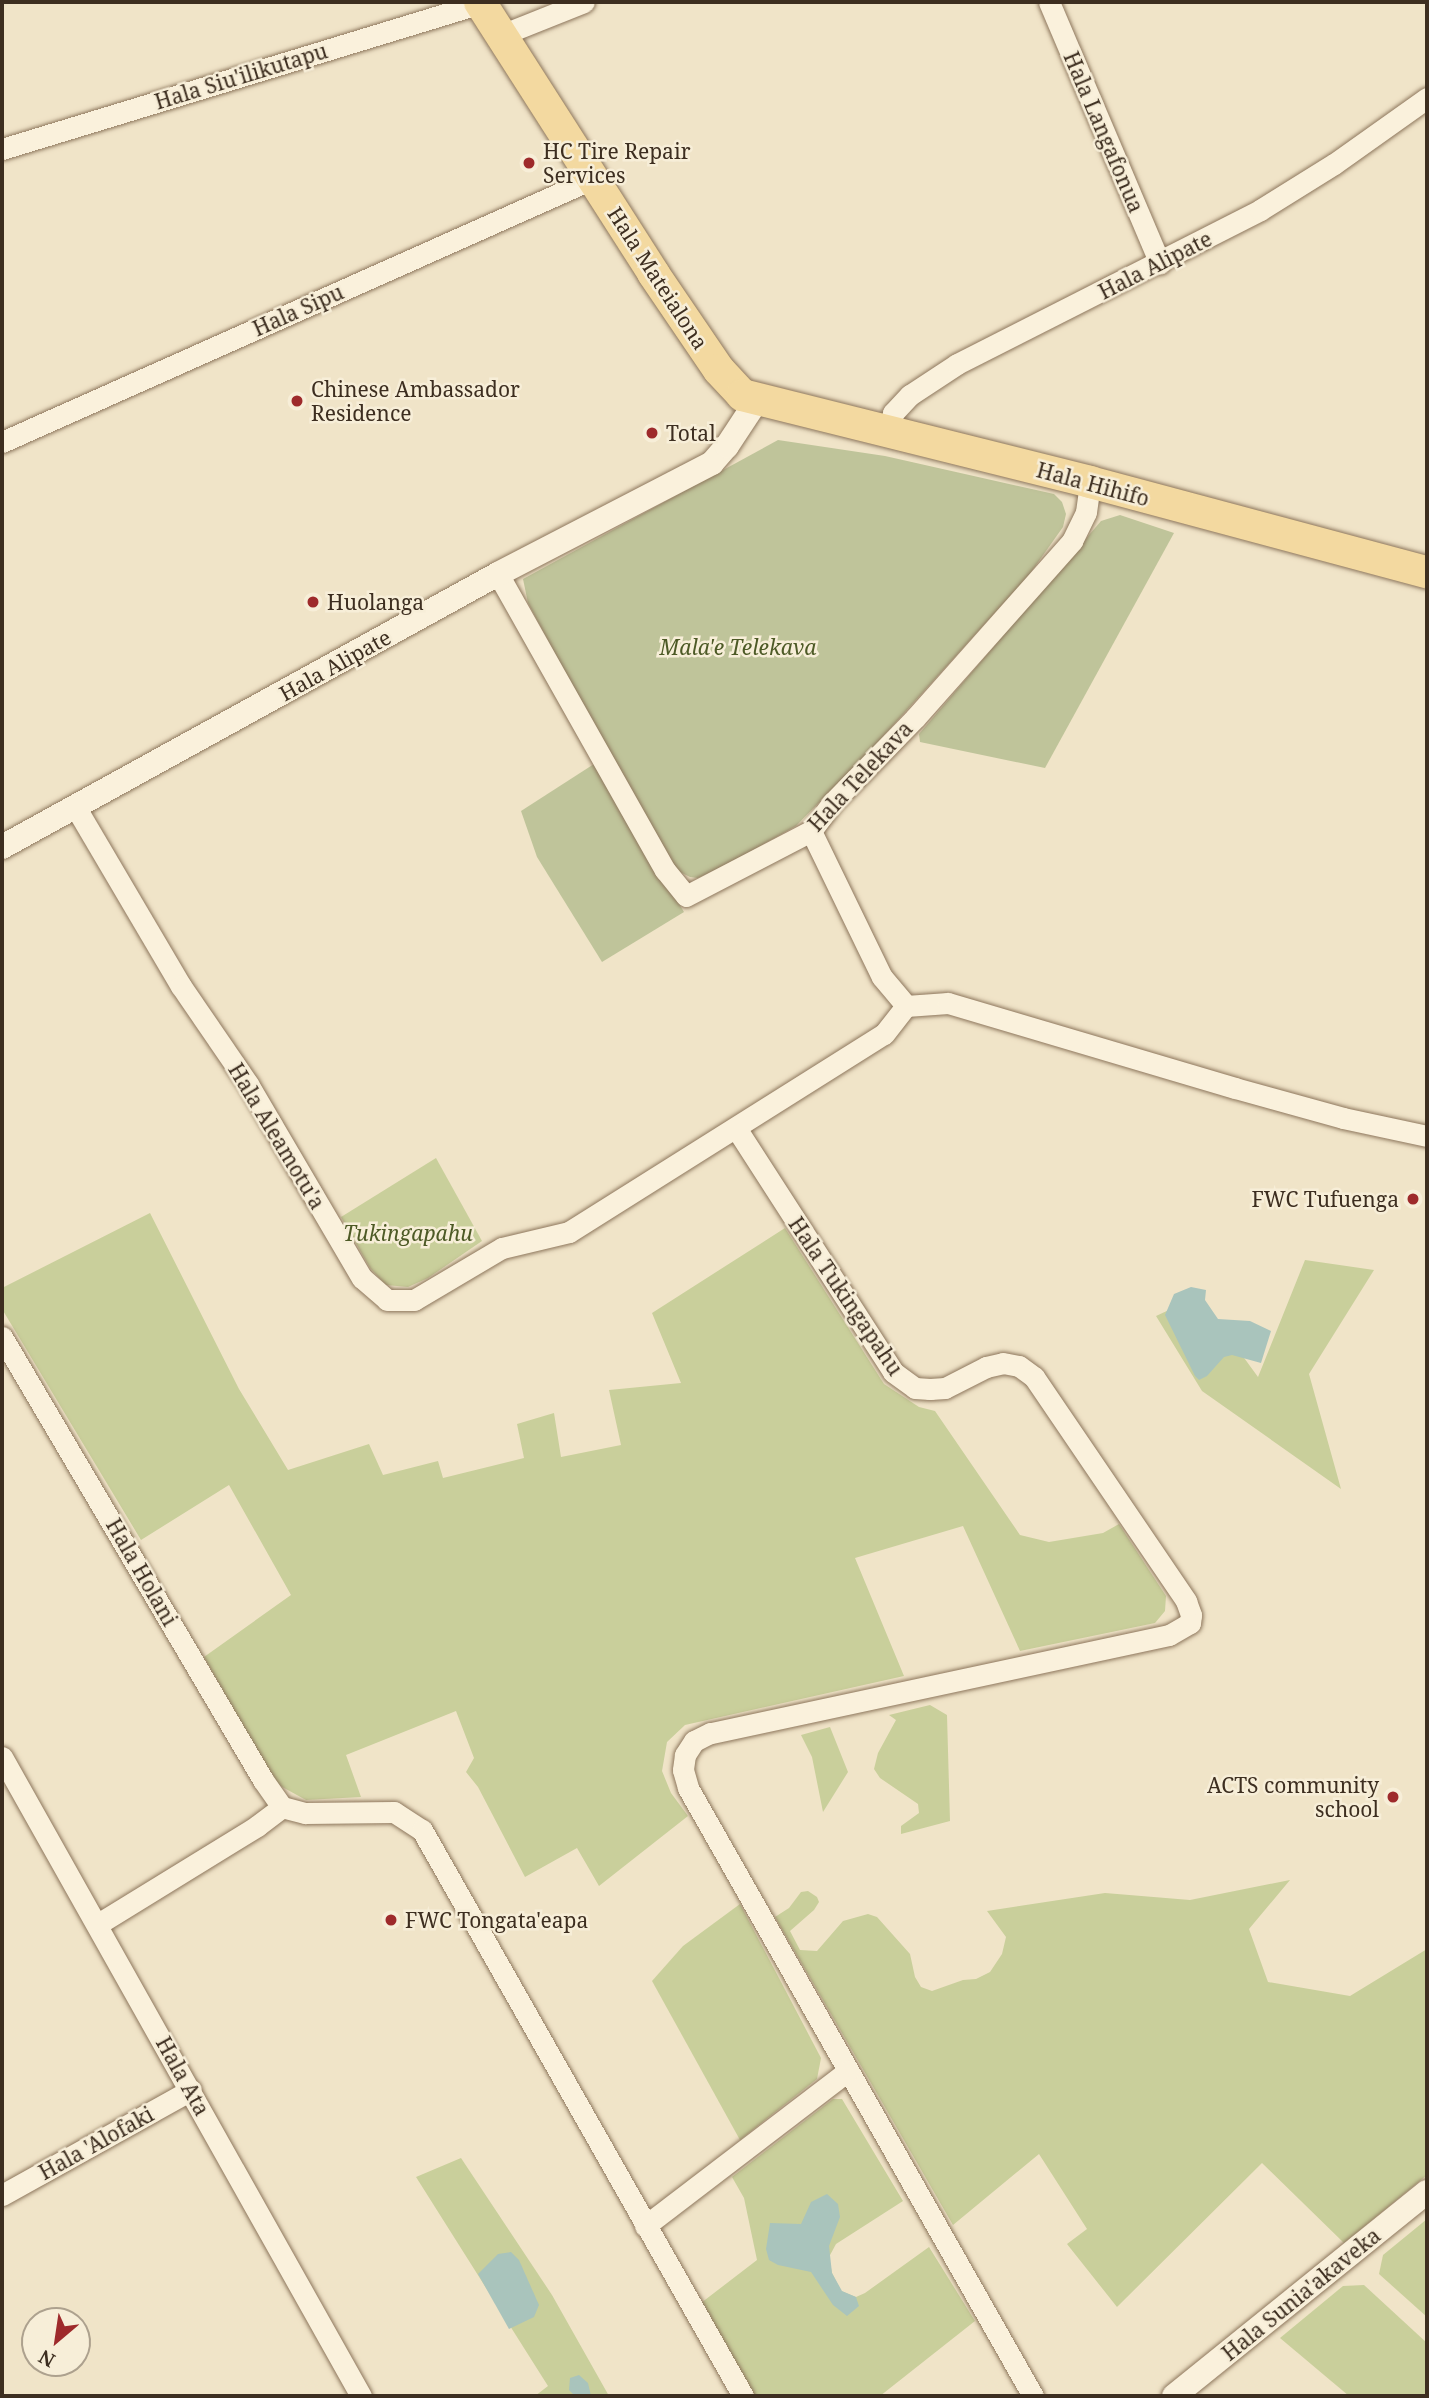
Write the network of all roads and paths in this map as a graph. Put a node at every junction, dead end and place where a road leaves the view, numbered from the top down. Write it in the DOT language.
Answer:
graph roads {
  1 [pos="480,2"];
  2 [pos="584,2"];
  3 [pos="1049,2"];
  4 [pos="501,36"];
  5 [pos="1427,98"];
  6 [pos="2,149"];
  7 [pos="594,178"];
  8 [pos="1160,262"];
  9 [pos="758,399"];
  10 [pos="888,431"];
  11 [pos="2,442"];
  12 [pos="1090,482"];
  13 [pos="1427,572"];
  14 [pos="498,574"];
  15 [pos="76,808"];
  16 [pos="811,831"];
  17 [pos="2,847"];
  18 [pos="906,1006"];
  19 [pos="736,1128"];
  20 [pos="1427,1136"];
  21 [pos="2,1337"];
  22 [pos="4,1767"];
  23 [pos="282,1807"];
  24 [pos="99,1924"];
  25 [pos="848,2071"];
  26 [pos="191,2090"];
  27 [pos="1427,2192"];
  28 [pos="2,2195"];
  29 [pos="645,2226"];
  30 [pos="361,2396"];
  31 [pos="743,2396"];
  32 [pos="1033,2396"];
  33 [pos="1174,2396"];
  1 -- 4 [label="main road, Hala Mateialona"];
  1 -- 6 [label="street, Hala Siu'ilikutapu"];
  2 -- 4 [label="street"];
  3 -- 8 [label="street, Hala Langafonua"];
  4 -- 7 [label="main road, Hala Mateialona"];
  5 -- 8 [label="street, Hala Alipate"];
  7 -- 9 [label="main road, Hala Mateialona"];
  7 -- 11 [label="street, Hala Sipu"];
  8 -- 10 [label="street, Hala Alipate"];
  9 -- 10 [label="main road, Hala Hihifo"];
  9 -- 14 [label="street, Hala Alipate"];
  10 -- 12 [label="main road, Hala Hihifo"];
  12 -- 13 [label="main road, Hala Hihifo"];
  12 -- 16 [label="street, Hala Telekava"];
  14 -- 15 [label="street, Hala Alipate"];
  14 -- 16 [label="street, Hala Telekava"];
  15 -- 17 [label="street, Hala Alipate"];
  15 -- 19 [label="street, Hala Aleamotu'a"];
  16 -- 18 [label="street"];
  18 -- 19 [label="street, Hala Aleamotu'a"];
  18 -- 20 [label="street"];
  19 -- 25 [label="street, Hala Tukingapahu"];
  21 -- 23 [label="street, Hala Holani"];
  22 -- 24 [label="street, Hala Ata"];
  23 -- 24 [label="street"];
  23 -- 29 [label="street"];
  24 -- 26 [label="street, Hala Ata"];
  25 -- 29 [label="street"];
  25 -- 32 [label="street"];
  26 -- 28 [label="street, Hala 'Alofaki"];
  26 -- 30 [label="street, Hala Ata"];
  27 -- 33 [label="street, Hala Sunia'akaveka"];
  29 -- 31 [label="street"];
}
